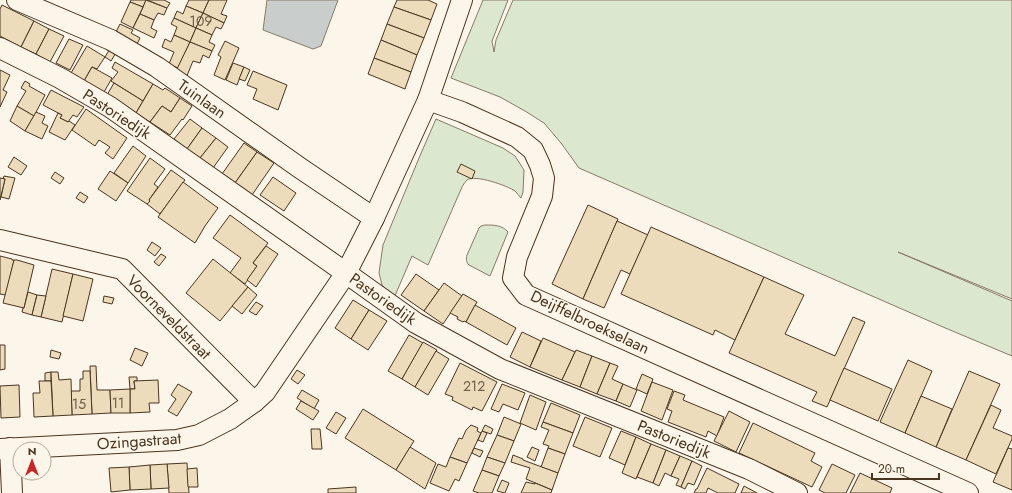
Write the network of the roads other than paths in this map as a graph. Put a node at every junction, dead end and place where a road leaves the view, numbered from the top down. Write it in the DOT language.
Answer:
graph roads {
  1 [pos="18,0"];
  2 [pos="462,0"];
  3 [pos="0,48"];
  4 [pos="428,100"];
  5 [pos="374,218"];
  6 [pos="0,240"];
  7 [pos="346,273"];
  8 [pos="254,402"];
  9 [pos="5,448"];
  10 [pos="12,493"];
  11 [pos="797,493"];
  12 [pos="968,493"];
  1 -- 5 [label="street, Tuinlaan"];
  2 -- 4 [label="street"];
  3 -- 7 [label="street, Pastoriedijk"];
  4 -- 5 [label="street"];
  4 -- 12 [label="street, Deijffelbroekselaan"];
  5 -- 7 [label="street"];
  6 -- 8 [label="street, Voorneveldstraat"];
  7 -- 8 [label="street, Ozingastraat"];
  7 -- 11 [label="street, Pastoriedijk"];
  8 -- 9 [label="street, Ozingastraat"];
  9 -- 10 [label="street"];
}
